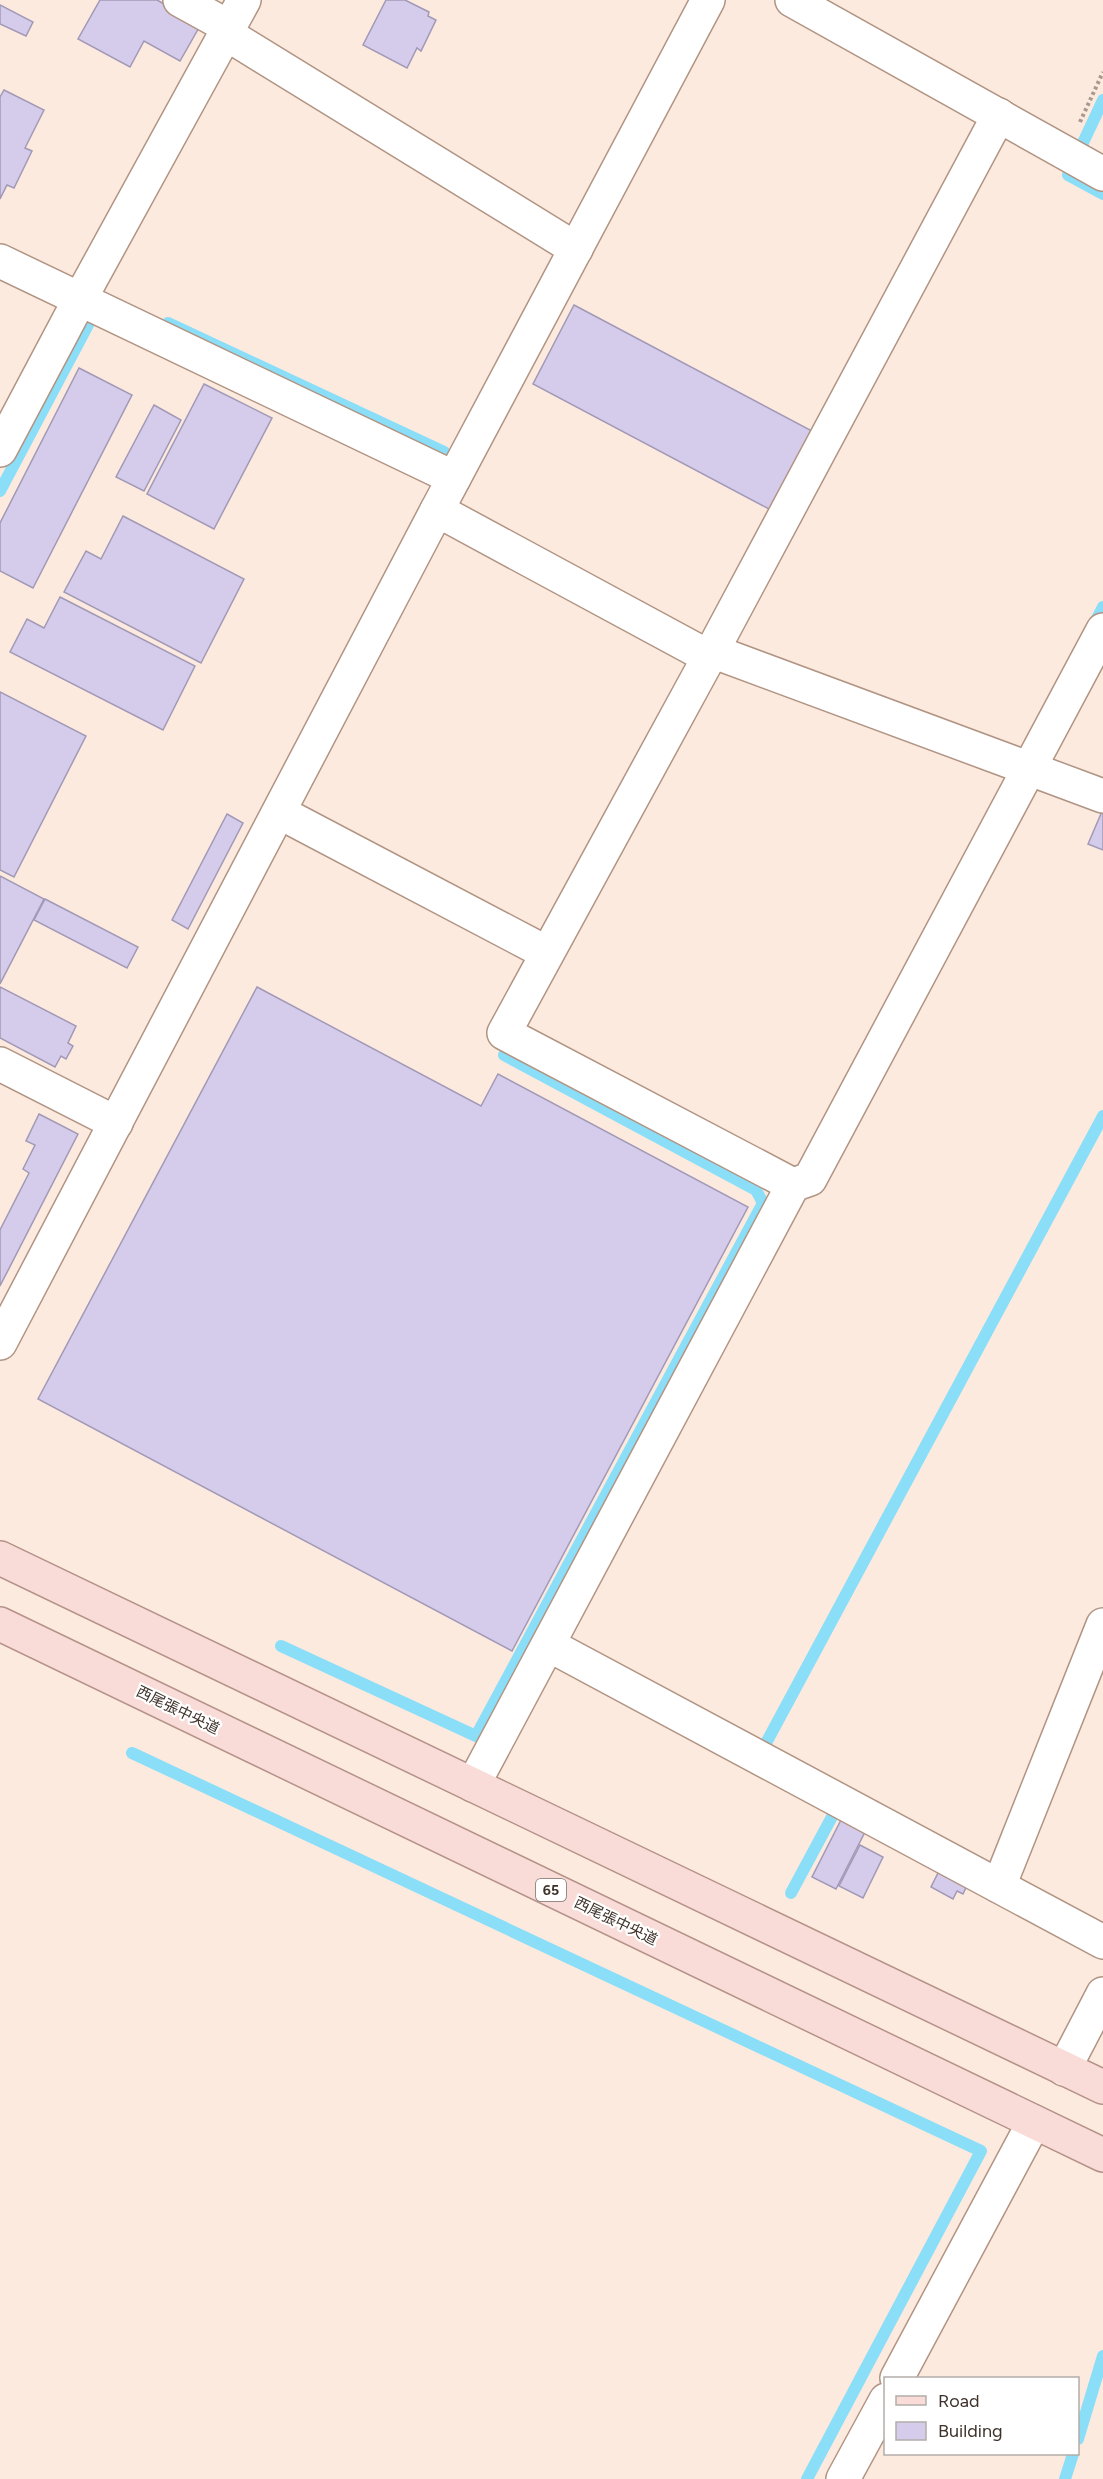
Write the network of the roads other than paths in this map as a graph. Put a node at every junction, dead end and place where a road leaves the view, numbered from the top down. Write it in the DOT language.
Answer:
graph roads {
  1 [pos="180,0"];
  2 [pos="708,0"];
  3 [pos="792,0"];
  4 [pos="233,20"];
  5 [pos="999,115"];
  6 [pos="1103,174"];
  7 [pos="576,249"];
  8 [pos="0,261"];
  9 [pos="80,299"];
  10 [pos="0,450"];
  11 [pos="454,478"];
  12 [pos="437,510"];
  13 [pos="1103,630"];
  14 [pos="710,654"];
  15 [pos="1030,769"];
  16 [pos="1103,796"];
  17 [pos="279,812"];
  18 [pos="547,953"];
  19 [pos="0,1064"];
  20 [pos="116,1123"];
  21 [pos="793,1185"];
  22 [pos="0,1343"];
  23 [pos="0,1558"];
  24 [pos="0,1624"];
  25 [pos="1103,1625"];
  26 [pos="549,1645"];
  27 [pos="473,1785"];
  28 [pos="999,1886"];
  29 [pos="1103,1942"];
  30 [pos="1103,1994"];
  31 [pos="1064,2069"];
  32 [pos="1103,2087"];
  33 [pos="1034,2122"];
  34 [pos="1103,2155"];
  35 [pos="898,2377"];
  36 [pos="884,2402"];
  37 [pos="843,2479"];
  1 -- 4 [label="street"];
  2 -- 7 [label="street"];
  3 -- 5 [label="street"];
  4 -- 7 [label="street"];
  4 -- 9 [label="street"];
  5 -- 6 [label="street"];
  5 -- 14 [label="street"];
  7 -- 11 [label="street"];
  8 -- 9 [label="street"];
  9 -- 10 [label="street"];
  9 -- 11 [label="street"];
  11 -- 12 [label="street"];
  12 -- 14 [label="street"];
  12 -- 17 [label="street"];
  13 -- 15 [label="street"];
  14 -- 15 [label="street"];
  14 -- 18 [label="street"];
  15 -- 16 [label="street"];
  15 -- 21 [label="street"];
  17 -- 18 [label="street"];
  17 -- 20 [label="street"];
  18 -- 21 [label="street"];
  19 -- 20 [label="street"];
  20 -- 22 [label="street"];
  21 -- 26 [label="street"];
  23 -- 27 [label="main road"];
  24 -- 33 [label="main road, 西尾張中央道 / 65"];
  25 -- 28 [label="street"];
  26 -- 27 [label="street"];
  26 -- 28 [label="street"];
  27 -- 31 [label="main road"];
  28 -- 29 [label="street"];
  30 -- 31 [label="street"];
  31 -- 32 [label="main road"];
  33 -- 34 [label="main road, 西尾張中央道 / 65"];
  33 -- 35 [label="street"];
  36 -- 37 [label="street"];
}
